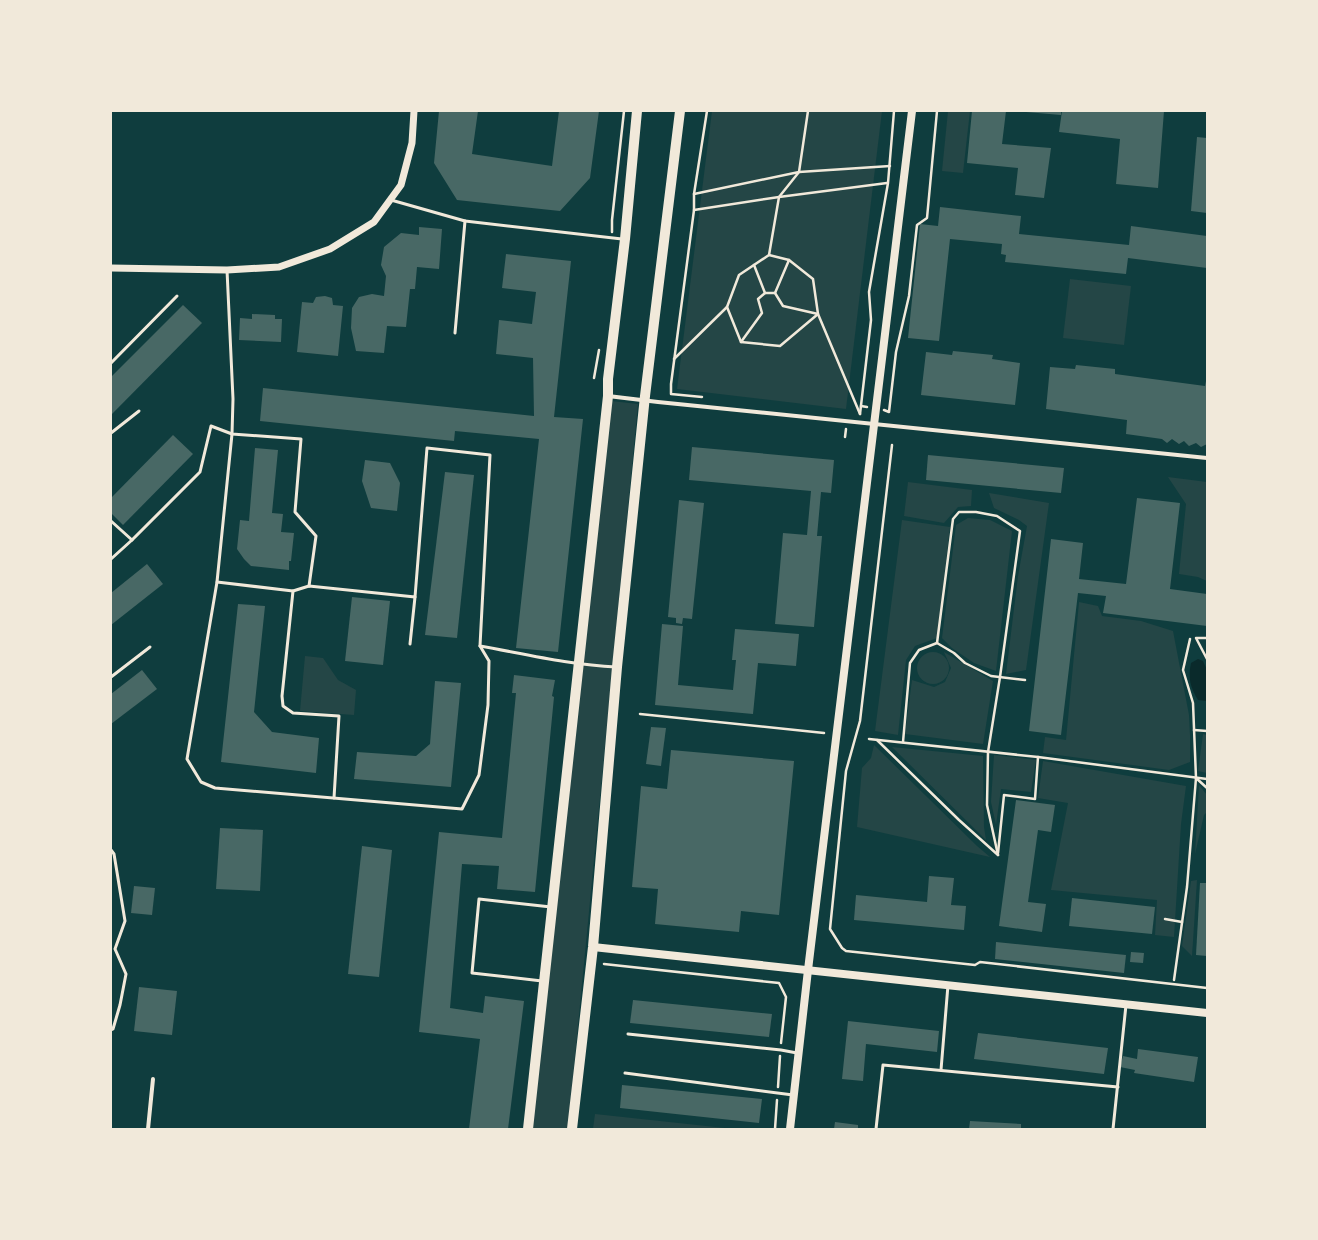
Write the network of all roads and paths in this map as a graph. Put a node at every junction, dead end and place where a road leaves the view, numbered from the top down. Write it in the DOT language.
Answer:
graph roads {
  1 [pos="414,111"];
  2 [pos="637,111"];
  3 [pos="680,111"];
  4 [pos="706,111"];
  5 [pos="808,111"];
  6 [pos="894,111"];
  7 [pos="912,111"];
  8 [pos="937,111"];
  9 [pos="890,166"];
  10 [pos="799,172"];
  11 [pos="888,183"];
  12 [pos="694,194"];
  13 [pos="780,197"];
  14 [pos="390,200"];
  15 [pos="694,210"];
  16 [pos="465,221"];
  17 [pos="625,239"];
  18 [pos="769,255"];
  19 [pos="789,260"];
  20 [pos="754,265"];
  21 [pos="111,268"];
  22 [pos="227,270"];
  23 [pos="765,293"];
  24 [pos="775,293"];
  25 [pos="177,296"];
  26 [pos="727,307"];
  27 [pos="818,314"];
  28 [pos="455,333"];
  29 [pos="741,342"];
  30 [pos="674,359"];
  31 [pos="111,362"];
  32 [pos="671,394"];
  33 [pos="608,396"];
  34 [pos="645,400"];
  35 [pos="139,411"];
  36 [pos="889,412"];
  37 [pos="875,424"];
  38 [pos="111,433"];
  39 [pos="232,434"];
  40 [pos="892,445"];
  41 [pos="1207,458"];
  42 [pos="111,521"];
  43 [pos="132,540"];
  44 [pos="111,559"];
  45 [pos="217,582"];
  46 [pos="309,586"];
  47 [pos="293,590"];
  48 [pos="415,597"];
  49 [pos="1207,638"];
  50 [pos="1190,639"];
  51 [pos="410,644"];
  52 [pos="937,644"];
  53 [pos="480,646"];
  54 [pos="150,647"];
  55 [pos="1207,659"];
  56 [pos="579,663"];
  57 [pos="618,667"];
  58 [pos="111,677"];
  59 [pos="1000,677"];
  60 [pos="1025,680"];
  61 [pos="640,714"];
  62 [pos="1194,730"];
  63 [pos="1207,731"];
  64 [pos="824,733"];
  65 [pos="869,738"];
  66 [pos="877,740"];
  67 [pos="903,742"];
  68 [pos="988,752"];
  69 [pos="1038,757"];
  70 [pos="1196,778"];
  71 [pos="1207,779"];
  72 [pos="1207,788"];
  73 [pos="334,798"];
  74 [pos="111,850"];
  75 [pos="998,855"];
  76 [pos="552,907"];
  77 [pos="1165,919"];
  78 [pos="1182,922"];
  79 [pos="593,947"];
  80 [pos="604,964"];
  81 [pos="808,970"];
  82 [pos="1174,980"];
  83 [pos="544,981"];
  84 [pos="780,983"];
  85 [pos="948,985"];
  86 [pos="1207,988"];
  87 [pos="1126,1005"];
  88 [pos="1207,1013"];
  89 [pos="111,1030"];
  90 [pos="628,1034"];
  91 [pos="799,1053"];
  92 [pos="941,1070"];
  93 [pos="625,1073"];
  94 [pos="153,1078"];
  95 [pos="1118,1087"];
  96 [pos="794,1095"];
  97 [pos="148,1129"];
  98 [pos="528,1129"];
  99 [pos="572,1129"];
  100 [pos="790,1129"];
  101 [pos="876,1129"];
  102 [pos="1114,1129"];
  1 -- 14 [label="street"];
  2 -- 17 [label="highway"];
  3 -- 34 [label="highway"];
  4 -- 12 [label="path"];
  5 -- 10 [label="path"];
  6 -- 9 [label="path"];
  7 -- 37 [label="main road"];
  8 -- 36 [label="path"];
  9 -- 10 [label="path"];
  9 -- 11 [label="path"];
  10 -- 12 [label="path"];
  10 -- 13 [label="path"];
  11 -- 13 [label="path"];
  11 -- 27 [label="path"];
  12 -- 15 [label="path"];
  13 -- 15 [label="path"];
  13 -- 18 [label="path"];
  14 -- 16 [label="lane"];
  14 -- 22 [label="street"];
  15 -- 30 [label="path"];
  16 -- 17 [label="lane"];
  16 -- 28 [label="lane"];
  17 -- 33 [label="highway"];
  18 -- 19 [label="path"];
  18 -- 20 [label="path"];
  19 -- 24 [label="path"];
  19 -- 27 [label="path"];
  20 -- 23 [label="path"];
  20 -- 26 [label="path"];
  21 -- 22 [label="street"];
  22 -- 39 [label="lane"];
  23 -- 24 [label="path"];
  23 -- 29 [label="path"];
  24 -- 27 [label="path"];
  25 -- 31 [label="lane"];
  26 -- 29 [label="path"];
  26 -- 30 [label="path"];
  27 -- 29 [label="path"];
  30 -- 32 [label="path"];
  33 -- 34 [label="street"];
  33 -- 56 [label="highway"];
  34 -- 37 [label="street"];
  34 -- 57 [label="highway"];
  35 -- 38 [label="lane"];
  37 -- 41 [label="street"];
  37 -- 81 [label="main road"];
  39 -- 43 [label="lane"];
  39 -- 45 [label="lane"];
  39 -- 46 [label="lane"];
  40 -- 86 [label="path"];
  42 -- 43 [label="lane"];
  43 -- 44 [label="lane"];
  45 -- 47 [label="lane"];
  45 -- 73 [label="lane"];
  46 -- 47 [label="lane"];
  46 -- 48 [label="lane"];
  47 -- 73 [label="lane"];
  48 -- 51 [label="lane"];
  48 -- 53 [label="lane"];
  49 -- 55 [label="path"];
  50 -- 62 [label="path"];
  52 -- 59 [label="path"];
  52 -- 59 [label="path"];
  52 -- 67 [label="path"];
  53 -- 56 [label="lane"];
  53 -- 73 [label="lane"];
  54 -- 58 [label="lane"];
  56 -- 57 [label="lane"];
  56 -- 76 [label="highway"];
  57 -- 79 [label="highway"];
  59 -- 60 [label="path"];
  59 -- 68 [label="path"];
  61 -- 64 [label="path"];
  62 -- 63 [label="path"];
  62 -- 70 [label="path"];
  65 -- 66 [label="path"];
  66 -- 67 [label="path"];
  66 -- 75 [label="path"];
  67 -- 68 [label="path"];
  68 -- 69 [label="path"];
  68 -- 75 [label="path"];
  69 -- 70 [label="path"];
  69 -- 75 [label="path"];
  70 -- 71 [label="path"];
  70 -- 72 [label="path"];
  70 -- 78 [label="path"];
  74 -- 89 [label="lane"];
  76 -- 83 [label="highway"];
  76 -- 83 [label="lane"];
  77 -- 78 [label="path"];
  78 -- 82 [label="path"];
  79 -- 81 [label="main road"];
  79 -- 99 [label="highway"];
  80 -- 84 [label="path"];
  81 -- 85 [label="main road"];
  81 -- 91 [label="main road"];
  83 -- 98 [label="highway"];
  85 -- 87 [label="main road"];
  85 -- 92 [label="lane"];
  87 -- 88 [label="main road"];
  87 -- 95 [label="lane"];
  90 -- 91 [label="lane"];
  91 -- 96 [label="main road"];
  92 -- 95 [label="lane"];
  92 -- 101 [label="lane"];
  93 -- 96 [label="lane"];
  94 -- 97 [label="street"];
  95 -- 102 [label="lane"];
  96 -- 100 [label="main road"];
}
